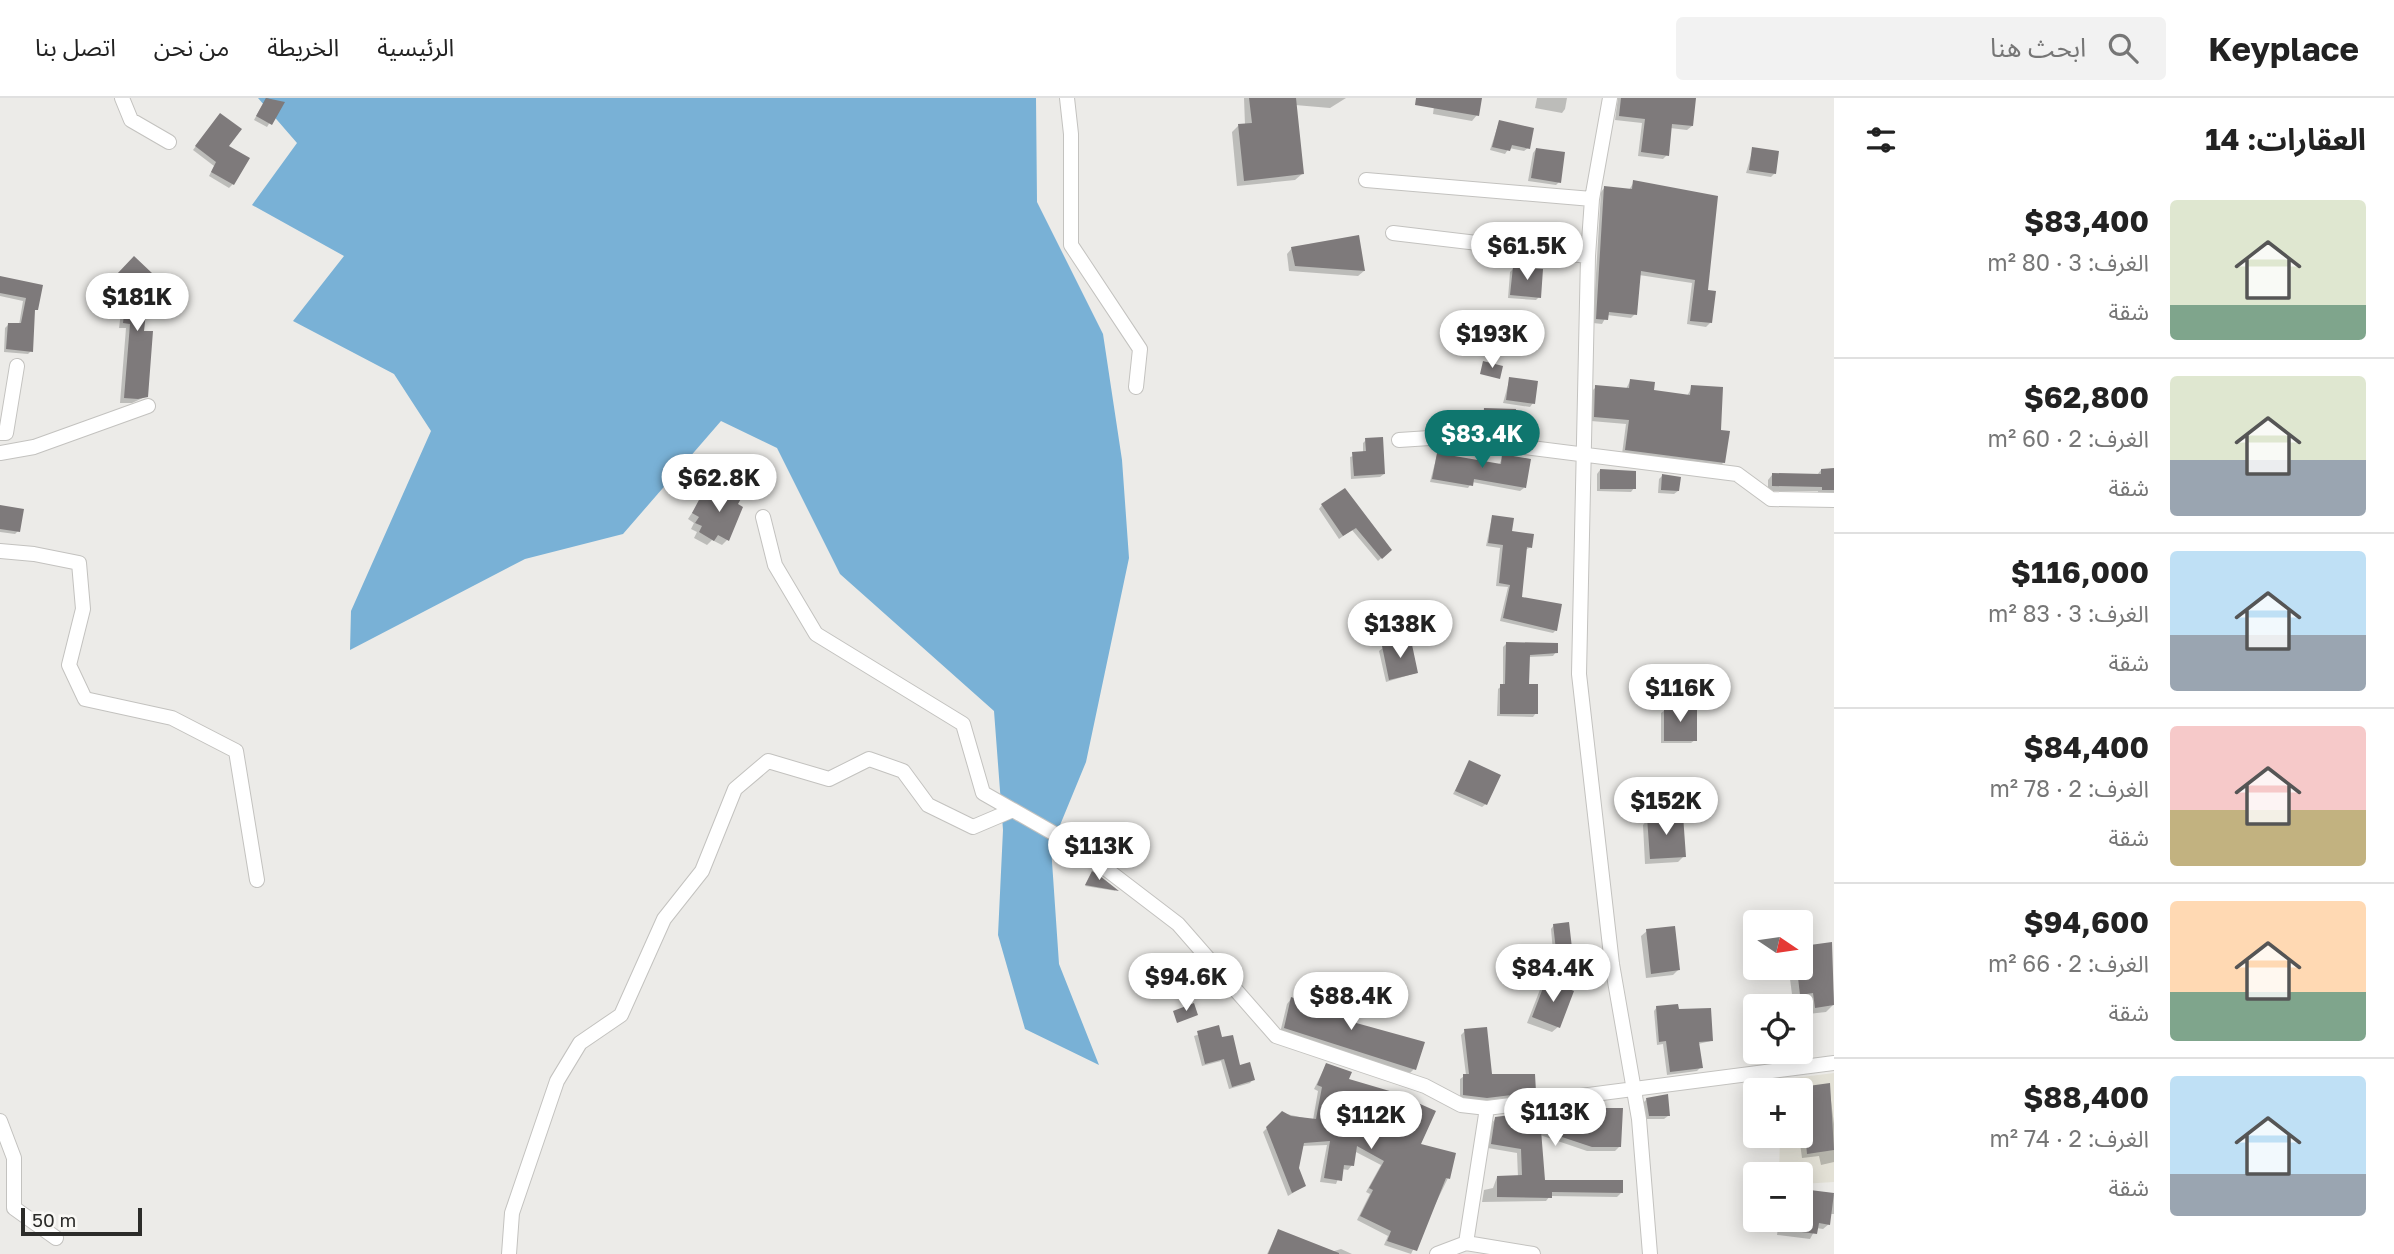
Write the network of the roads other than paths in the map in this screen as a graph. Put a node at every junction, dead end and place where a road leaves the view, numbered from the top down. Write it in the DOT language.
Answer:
graph roads {
  1 [pos="122,98"];
  2 [pos="1068,98"];
  3 [pos="1610,98"];
  4 [pos="169,142"];
  5 [pos="1366,180"];
  6 [pos="1592,199"];
  7 [pos="1393,233"];
  8 [pos="1588,257"];
  9 [pos="17,366"];
  10 [pos="1136,387"];
  11 [pos="148,406"];
  12 [pos="0,433"];
  13 [pos="1399,440"];
  14 [pos="0,453"];
  15 [pos="1584,455"];
  16 [pos="1834,500"];
  17 [pos="763,517"];
  18 [pos="0,551"];
  19 [pos="1013,810"];
  20 [pos="257,880"];
  21 [pos="1834,1063"];
  22 [pos="1633,1088"];
  23 [pos="1487,1108"];
  24 [pos="0,1121"];
  25 [pos="56,1238"];
  26 [pos="1466,1244"];
  27 [pos="509,1254"];
  28 [pos="1437,1254"];
  29 [pos="1533,1254"];
  30 [pos="1650,1254"];
  1 -- 4 [label="street"];
  2 -- 10 [label="street"];
  3 -- 6 [label="street"];
  5 -- 6 [label="street"];
  6 -- 8 [label="street"];
  7 -- 8 [label="street"];
  8 -- 15 [label="street"];
  9 -- 12 [label="street"];
  11 -- 14 [label="street"];
  13 -- 15 [label="street"];
  15 -- 16 [label="street"];
  15 -- 22 [label="street"];
  17 -- 19 [label="street"];
  18 -- 20 [label="street"];
  19 -- 23 [label="street"];
  19 -- 27 [label="street"];
  21 -- 22 [label="street"];
  22 -- 23 [label="street"];
  22 -- 30 [label="street"];
  23 -- 26 [label="street"];
  24 -- 25 [label="street"];
  26 -- 28 [label="street"];
  26 -- 29 [label="street"];
}
